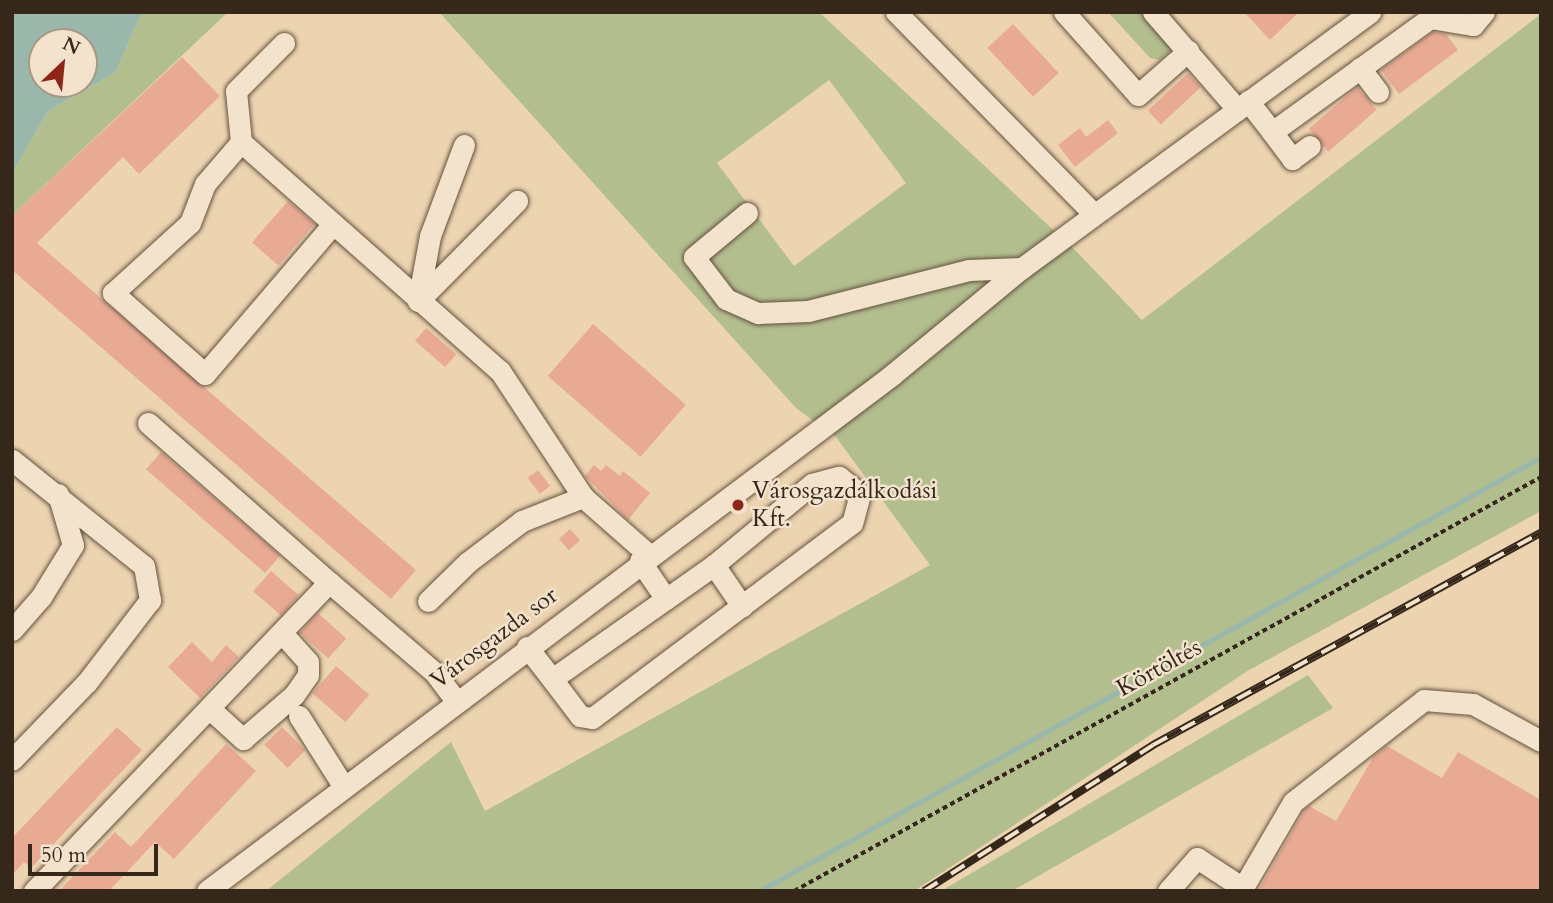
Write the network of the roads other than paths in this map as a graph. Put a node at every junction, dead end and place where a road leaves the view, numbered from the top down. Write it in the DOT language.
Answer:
graph roads {
  1 [pos="896,12"];
  2 [pos="1064,12"];
  3 [pos="1153,12"];
  4 [pos="1370,12"];
  5 [pos="1484,12"];
  6 [pos="284,43"];
  7 [pos="1188,51"];
  8 [pos="1360,68"];
  9 [pos="1378,92"];
  10 [pos="1242,105"];
  11 [pos="1272,132"];
  12 [pos="241,142"];
  13 [pos="464,145"];
  14 [pos="1310,146"];
  15 [pos="517,201"];
  16 [pos="747,213"];
  17 [pos="1094,214"];
  18 [pos="333,224"];
  19 [pos="1021,268"];
  20 [pos="418,301"];
  21 [pos="148,423"];
  22 [pos="12,460"];
  23 [pos="58,494"];
  24 [pos="583,497"];
  25 [pos="644,558"];
  26 [pos="714,565"];
  27 [pos="329,582"];
  28 [pos="666,599"];
  29 [pos="428,601"];
  30 [pos="742,606"];
  31 [pos="12,630"];
  32 [pos="282,633"];
  33 [pos="527,646"];
  34 [pos="552,679"];
  35 [pos="455,700"];
  36 [pos="210,709"];
  37 [pos="299,716"];
  38 [pos="1541,741"];
  39 [pos="12,760"];
  40 [pos="342,784"];
  41 [pos="1242,889"];
  42 [pos="34,891"];
  43 [pos="207,891"];
  44 [pos="1168,891"];
  1 -- 17 [label="street"];
  2 -- 7 [label="street"];
  3 -- 7 [label="street"];
  4 -- 10 [label="street, Városgazda sor"];
  5 -- 8 [label="street"];
  6 -- 12 [label="street"];
  7 -- 10 [label="street"];
  8 -- 9 [label="street"];
  8 -- 11 [label="street"];
  10 -- 11 [label="street"];
  10 -- 17 [label="street, Városgazda sor"];
  11 -- 14 [label="street"];
  12 -- 18 [label="street"];
  12 -- 18 [label="street"];
  13 -- 20 [label="street"];
  15 -- 20 [label="street"];
  16 -- 19 [label="street"];
  17 -- 19 [label="street, Városgazda sor"];
  18 -- 20 [label="street"];
  19 -- 25 [label="street, Városgazda sor"];
  20 -- 24 [label="street"];
  21 -- 27 [label="street"];
  22 -- 23 [label="street"];
  23 -- 31 [label="street"];
  23 -- 39 [label="street"];
  24 -- 25 [label="street"];
  24 -- 29 [label="street"];
  25 -- 28 [label="street"];
  25 -- 33 [label="street, Városgazda sor"];
  26 -- 28 [label="street"];
  26 -- 30 [label="street"];
  26 -- 30 [label="street"];
  27 -- 32 [label="street"];
  27 -- 35 [label="street"];
  28 -- 34 [label="street"];
  30 -- 34 [label="street"];
  32 -- 36 [label="street"];
  32 -- 36 [label="street"];
  33 -- 34 [label="street"];
  33 -- 35 [label="street, Városgazda sor"];
  35 -- 40 [label="street, Városgazda sor"];
  36 -- 42 [label="street"];
  37 -- 40 [label="street"];
  38 -- 41 [label="street"];
  40 -- 43 [label="street, Városgazda sor"];
  41 -- 44 [label="street"];
}
